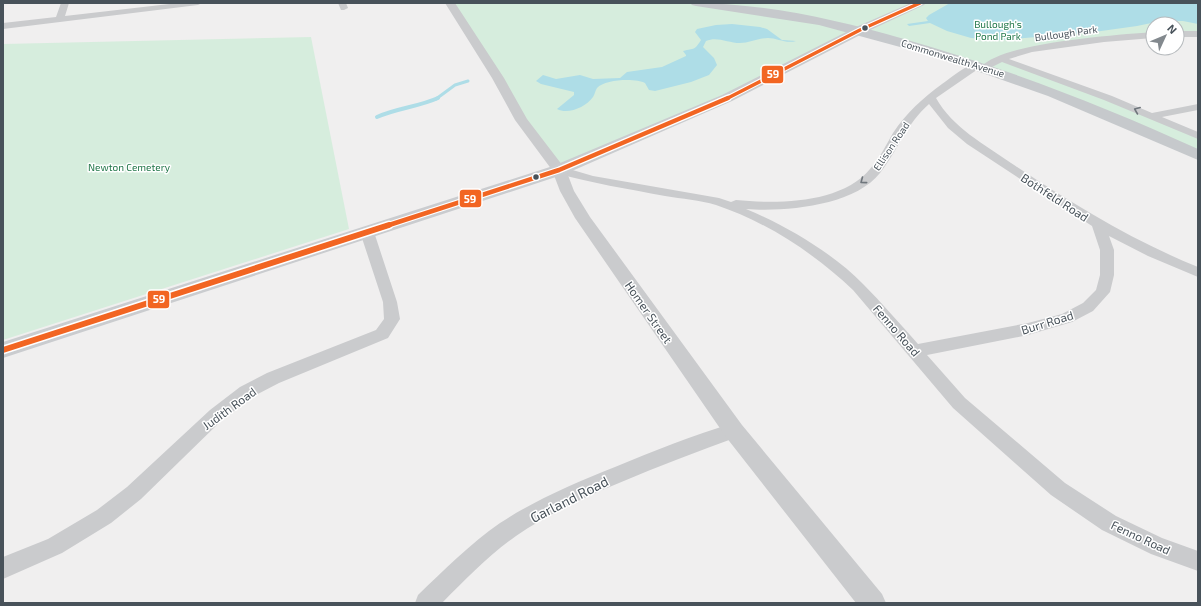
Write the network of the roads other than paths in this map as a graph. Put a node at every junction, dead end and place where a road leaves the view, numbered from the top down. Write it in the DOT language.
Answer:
graph roads {
  1 [pos="66,3"];
  2 [pos="198,3"];
  3 [pos="450,3"];
  4 [pos="696,3"];
  5 [pos="920,3"];
  6 [pos="60,19"];
  7 [pos="3,26"];
  8 [pos="860,30"];
  9 [pos="1185,34"];
  10 [pos="1198,34"];
  11 [pos="1145,36"];
  12 [pos="1001,60"];
  13 [pos="982,66"];
  14 [pos="931,97"];
  15 [pos="1198,107"];
  16 [pos="1151,116"];
  17 [pos="1198,136"];
  18 [pos="1198,155"];
  19 [pos="559,170"];
  20 [pos="719,202"];
  21 [pos="1098,224"];
  22 [pos="368,232"];
  23 [pos="1198,272"];
  24 [pos="3,350"];
  25 [pos="915,350"];
  26 [pos="734,431"];
  27 [pos="1198,561"];
  28 [pos="3,568"];
  29 [pos="426,603"];
  30 [pos="873,603"];
  1 -- 6 [label="street"];
  2 -- 6 [label="street"];
  3 -- 19 [label="street, Homer Street"];
  4 -- 8 [label="main road, Commonwealth Avenue"];
  5 -- 8 [label="main road"];
  6 -- 7 [label="street"];
  8 -- 13 [label="main road, Commonwealth Avenue"];
  8 -- 19 [label="main road"];
  9 -- 10 [label="street"];
  11 -- 12 [label="street, Bullough Park"];
  12 -- 13 [label="street, Bullough Park"];
  16 -- 12 [label="street, Commonwealth Avenue, one-way"];
  13 -- 14 [label="street, Ellison Road"];
  13 -- 18 [label="main road, Commonwealth Avenue"];
  14 -- 20 [label="street, Ellison Road, one-way"];
  14 -- 21 [label="street, Bothfeld Road"];
  15 -- 16 [label="street"];
  16 -- 17 [label="street, Commonwealth Avenue"];
  19 -- 20 [label="street, Fenno Road"];
  19 -- 22 [label="main road"];
  19 -- 26 [label="street, Homer Street"];
  20 -- 25 [label="street, Fenno Road"];
  21 -- 23 [label="street, Bothfeld Road"];
  21 -- 25 [label="street, Burr Road"];
  22 -- 24 [label="main road"];
  22 -- 28 [label="street, Judith Road"];
  25 -- 27 [label="street, Fenno Road"];
  26 -- 29 [label="street, Garland Road"];
  26 -- 30 [label="street, Homer Street"];
}
